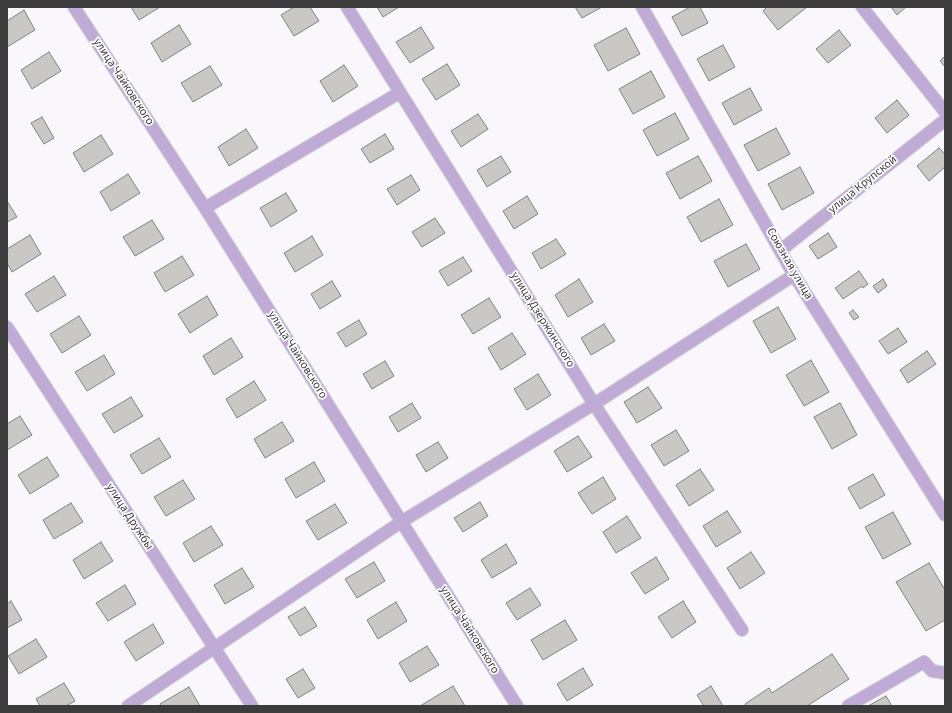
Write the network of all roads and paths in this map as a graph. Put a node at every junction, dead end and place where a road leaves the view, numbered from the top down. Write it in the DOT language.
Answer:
graph roads {
  1 [pos="74,7"];
  2 [pos="347,7"];
  3 [pos="642,7"];
  4 [pos="862,7"];
  5 [pos="399,93"];
  6 [pos="945,112"];
  7 [pos="945,120"];
  8 [pos="205,208"];
  9 [pos="781,250"];
  10 [pos="794,274"];
  11 [pos="7,327"];
  12 [pos="594,404"];
  13 [pos="945,515"];
  14 [pos="401,522"];
  15 [pos="742,630"];
  16 [pos="213,648"];
  17 [pos="945,673"];
  18 [pos="128,706"];
  19 [pos="252,706"];
  20 [pos="517,706"];
  21 [pos="848,706"];
  1 -- 8 [label="street, улица Чайковского"];
  2 -- 5 [label="street, улица Дзержинского"];
  3 -- 9 [label="street, Союзная улица"];
  4 -- 6 [label="street"];
  5 -- 8 [label="street"];
  5 -- 12 [label="street, улица Дзержинского"];
  7 -- 9 [label="street, улица Крупской"];
  8 -- 14 [label="street, улица Чайковского"];
  9 -- 10 [label="street, Союзная улица"];
  10 -- 12 [label="street"];
  10 -- 13 [label="street, Союзная улица"];
  11 -- 16 [label="street, улица Дружбы"];
  12 -- 14 [label="street"];
  12 -- 15 [label="street, улица Дзержинского"];
  14 -- 16 [label="street"];
  14 -- 20 [label="street, улица Чайковского"];
  16 -- 18 [label="street"];
  16 -- 19 [label="street, улица Дружбы"];
  17 -- 21 [label="street"];
}
